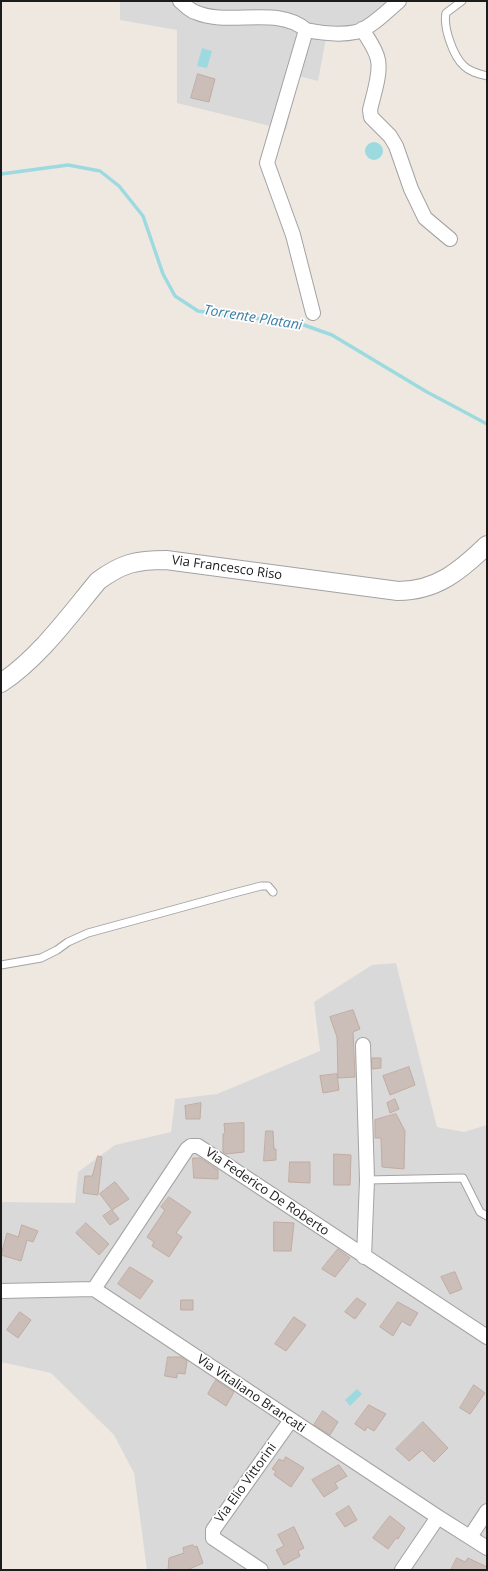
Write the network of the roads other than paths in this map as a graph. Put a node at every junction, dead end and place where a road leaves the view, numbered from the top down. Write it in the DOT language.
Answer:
graph roads {
  1 [pos="180,1"];
  2 [pos="399,1"];
  3 [pos="462,1"];
  4 [pos="306,30"];
  5 [pos="362,30"];
  6 [pos="487,76"];
  7 [pos="450,239"];
  8 [pos="313,313"];
  9 [pos="487,544"];
  10 [pos="1,683"];
  11 [pos="273,892"];
  12 [pos="1,965"];
  13 [pos="363,1045"];
  14 [pos="367,1180"];
  15 [pos="487,1216"];
  16 [pos="364,1257"];
  17 [pos="94,1289"];
  18 [pos="1,1291"];
  19 [pos="487,1337"];
  20 [pos="291,1420"];
  21 [pos="487,1511"];
  22 [pos="438,1517"];
  23 [pos="470,1537"];
  24 [pos="487,1548"];
  25 [pos="261,1570"];
  26 [pos="402,1570"];
  1 -- 4 [label="street"];
  2 -- 5 [label="street"];
  3 -- 6 [label="lane"];
  4 -- 5 [label="street"];
  4 -- 8 [label="street"];
  5 -- 7 [label="street"];
  9 -- 10 [label="street, Via Francesco Riso"];
  11 -- 12 [label="lane"];
  13 -- 14 [label="street"];
  14 -- 15 [label="lane"];
  14 -- 16 [label="street"];
  16 -- 17 [label="street, Via Federico De Roberto"];
  16 -- 19 [label="street, Via Federico De Roberto"];
  17 -- 18 [label="street"];
  17 -- 20 [label="street, Via Vitaliano Brancati"];
  20 -- 22 [label="street, Via Vitaliano Brancati"];
  20 -- 25 [label="street, Via Elio Vittorini"];
  21 -- 23 [label="street"];
  22 -- 23 [label="street, Via Vitaliano Brancati"];
  22 -- 26 [label="street"];
  23 -- 24 [label="street, Via Vitaliano Brancati"];
}
